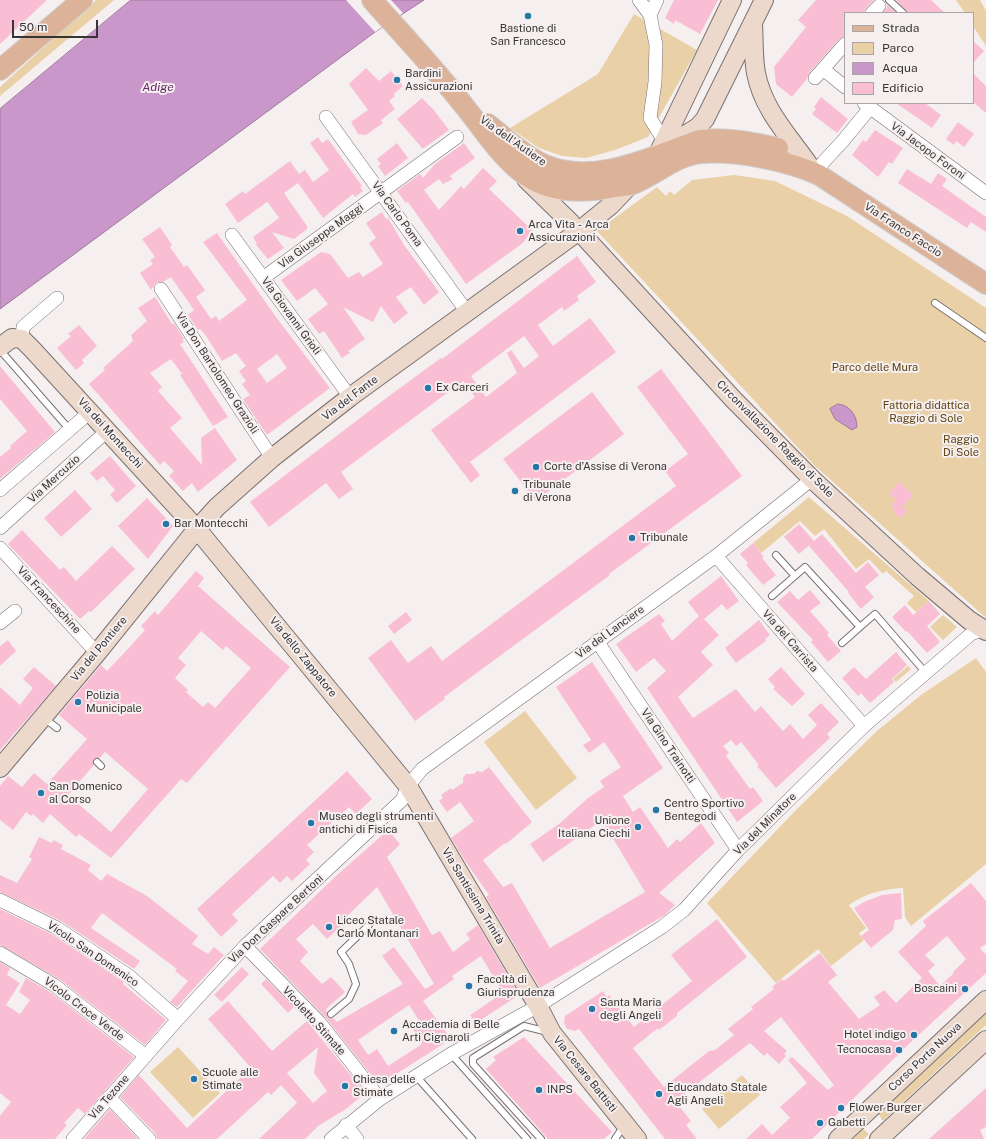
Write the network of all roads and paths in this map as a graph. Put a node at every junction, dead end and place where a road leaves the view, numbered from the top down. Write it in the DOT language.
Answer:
graph roads {
  1 [pos="82,0"];
  2 [pos="372,0"];
  3 [pos="639,0"];
  4 [pos="657,0"];
  5 [pos="732,0"];
  6 [pos="764,0"];
  7 [pos="880,6"];
  8 [pos="900,12"];
  9 [pos="650,14"];
  10 [pos="753,22"];
  11 [pos="844,45"];
  12 [pos="0,70"];
  13 [pos="844,86"];
  14 [pos="464,106"];
  15 [pos="867,106"];
  16 [pos="326,117"];
  17 [pos="457,136"];
  18 [pos="664,138"];
  19 [pos="701,153"];
  20 [pos="505,158"];
  21 [pos="815,170"];
  22 [pos="625,185"];
  23 [pos="382,192"];
  24 [pos="986,193"];
  25 [pos="232,234"];
  26 [pos="577,234"];
  27 [pos="263,278"];
  28 [pos="986,284"];
  29 [pos="161,289"];
  30 [pos="56,298"];
  31 [pos="935,304"];
  32 [pos="467,312"];
  33 [pos="986,338"];
  34 [pos="22,339"];
  35 [pos="0,349"];
  36 [pos="350,397"];
  37 [pos="90,412"];
  38 [pos="70,430"];
  39 [pos="108,430"];
  40 [pos="272,458"];
  41 [pos="812,479"];
  42 [pos="0,490"];
  43 [pos="0,528"];
  44 [pos="197,529"];
  45 [pos="0,548"];
  46 [pos="776,555"];
  47 [pos="716,556"];
  48 [pos="795,576"];
  49 [pos="772,596"];
  50 [pos="15,611"];
  51 [pos="0,624"];
  52 [pos="860,627"];
  53 [pos="984,630"];
  54 [pos="598,641"];
  55 [pos="842,643"];
  56 [pos="97,653"];
  57 [pos="926,673"];
  58 [pos="864,726"];
  59 [pos="0,768"];
  60 [pos="408,786"];
  61 [pos="738,850"];
  62 [pos="0,900"];
  63 [pos="369,925"];
  64 [pos="245,946"];
  65 [pos="0,953"];
  66 [pos="986,1000"];
  67 [pos="538,1006"];
  68 [pos="331,1014"];
  69 [pos="178,1019"];
  70 [pos="552,1033"];
  71 [pos="986,1040"];
  72 [pos="451,1054"];
  73 [pos="146,1056"];
  74 [pos="416,1076"];
  75 [pos="110,1097"];
  76 [pos="380,1099"];
  77 [pos="864,1114"];
  78 [pos="346,1125"];
  79 [pos="467,1136"];
  80 [pos="626,1137"];
  81 [pos="881,1137"];
  82 [pos="73,1139"];
  83 [pos="148,1139"];
  84 [pos="331,1139"];
  85 [pos="357,1139"];
  86 [pos="472,1139"];
  87 [pos="527,1139"];
  88 [pos="541,1139"];
  89 [pos="838,1139"];
  1 -- 12 [label="main road"];
  2 -- 14 [label="main road, Via dell'Autiere"];
  3 -- 9 [label="street"];
  4 -- 9 [label="street"];
  5 -- 18 [label="street"];
  6 -- 10 [label="street, Via Franco Faccio"];
  7 -- 8 [label="lane"];
  9 -- 18 [label="street"];
  10 -- 18 [label="street, Via Franco Faccio"];
  10 -- 21 [label="street, Via Franco Faccio"];
  11 -- 13 [label="street"];
  14 -- 18 [label="main road, Via dell'Autiere"];
  14 -- 20 [label="main road, Via dell'Autiere"];
  15 -- 21 [label="street, Via Jacopo Foroni"];
  15 -- 24 [label="street, Via Jacopo Foroni"];
  16 -- 23 [label="street, Via Carlo Poma"];
  17 -- 23 [label="street, Via Giuseppe Maggi"];
  18 -- 19 [label="street"];
  18 -- 20 [label="street"];
  18 -- 21 [label="main road, Via Franco Faccio"];
  18 -- 22 [label="street, Via dell'Autiere"];
  19 -- 21 [label="main road, Via Franco Faccio"];
  19 -- 22 [label="main road, Via dell'Autiere"];
  20 -- 22 [label="main road, Via dell'Autiere"];
  20 -- 26 [label="street, Via dell'Autiere"];
  21 -- 28 [label="main road, Via Franco Faccio"];
  22 -- 26 [label="street, Via dell'Autiere"];
  23 -- 27 [label="street, Via Giuseppe Maggi"];
  23 -- 32 [label="street, Via Carlo Poma"];
  25 -- 27 [label="street, Via Giovanni Grioli"];
  26 -- 32 [label="street, Via del Fante"];
  26 -- 41 [label="street, Circonvallazione Raggio di Sole"];
  27 -- 36 [label="street, Via Giovanni Grioli"];
  29 -- 40 [label="street, Via Don Bartolomeo Grazioli"];
  30 -- 34 [label="street"];
  31 -- 33 [label="lane"];
  32 -- 36 [label="street, Via del Fante"];
  34 -- 35 [label="street"];
  34 -- 37 [label="street, Via dei Montecchi"];
  35 -- 38 [label="lane"];
  36 -- 40 [label="street, Via del Fante"];
  37 -- 38 [label="street"];
  37 -- 39 [label="street, Via dei Montecchi"];
  38 -- 42 [label="street"];
  39 -- 43 [label="street, Via Mercuzio"];
  39 -- 44 [label="street, Via dei Montecchi"];
  40 -- 44 [label="street, Via del Fante"];
  41 -- 47 [label="street, Via del Lanciere"];
  41 -- 53 [label="street, Circonvallazione Raggio di Sole"];
  44 -- 56 [label="street, Via del Pontiere"];
  44 -- 60 [label="street, Via dello Zappatore"];
  45 -- 56 [label="street, Via Franceschine"];
  46 -- 48 [label="lane"];
  47 -- 54 [label="street, Via del Lanciere"];
  47 -- 58 [label="street, Via del Carrista"];
  48 -- 49 [label="lane"];
  48 -- 52 [label="lane"];
  50 -- 51 [label="street"];
  52 -- 55 [label="lane"];
  52 -- 57 [label="lane"];
  53 -- 57 [label="street, Via del Minatore"];
  54 -- 60 [label="street, Via del Lanciere"];
  54 -- 61 [label="street, Via Gino Trainotti"];
  56 -- 59 [label="street, Via del Pontiere"];
  57 -- 58 [label="street, Via del Minatore"];
  58 -- 61 [label="street, Via del Minatore"];
  60 -- 64 [label="street, Via Don Gaspare Bertoni"];
  60 -- 67 [label="street, Via Santissima Trinità"];
  61 -- 67 [label="street, Via del Minatore"];
  62 -- 69 [label="street, Vicolo San Domenico"];
  63 -- 68 [label="lane"];
  64 -- 69 [label="street, Via Don Gaspare Bertoni"];
  64 -- 76 [label="street, Vicoletto Stimate"];
  65 -- 73 [label="street, Vicolo Croce Verde"];
  66 -- 77 [label="street, Corso Porta Nuova"];
  67 -- 70 [label="street, Via Cesare Battisti"];
  67 -- 72 [label="street, Via del Minatore"];
  69 -- 73 [label="street, Via Don Gaspare Bertoni"];
  70 -- 80 [label="street, Via Cesare Battisti"];
  70 -- 88 [label="lane"];
  71 -- 81 [label="street"];
  72 -- 74 [label="street, Via del Minatore"];
  72 -- 87 [label="lane"];
  73 -- 75 [label="street, Via Tezone"];
  74 -- 76 [label="street, Via del Minatore"];
  74 -- 79 [label="lane"];
  75 -- 82 [label="street, Via Tezone"];
  75 -- 83 [label="street"];
  76 -- 78 [label="street, Via del Minatore"];
  77 -- 81 [label="street"];
  77 -- 89 [label="street, Corso Porta Nuova"];
  78 -- 84 [label="street, Via del Minatore"];
  78 -- 85 [label="street"];
  79 -- 86 [label="lane"];
}
